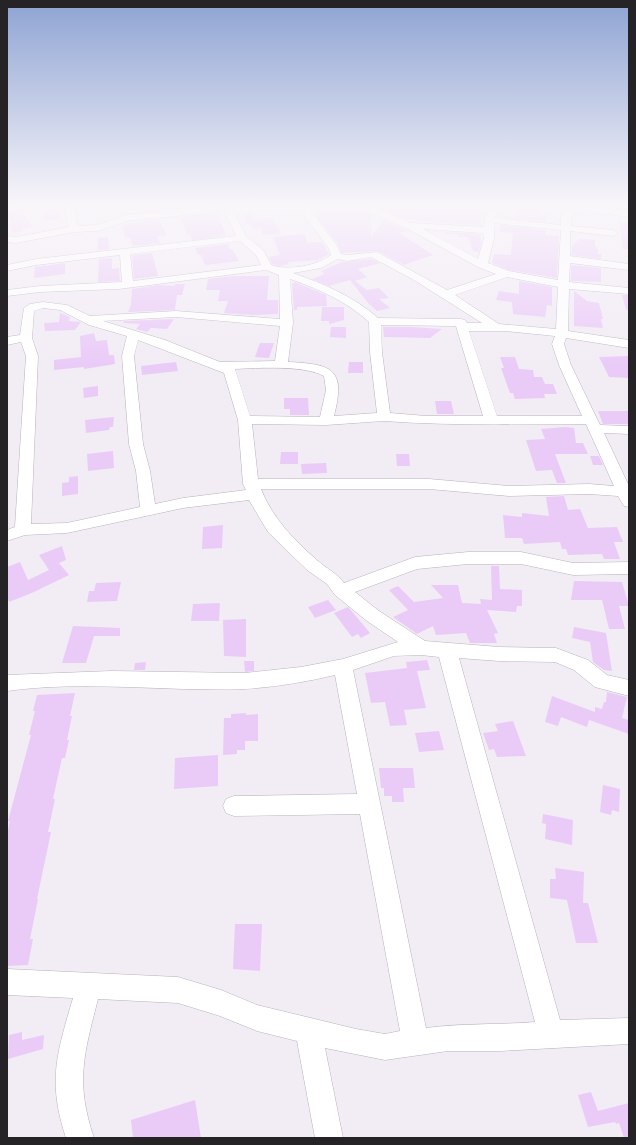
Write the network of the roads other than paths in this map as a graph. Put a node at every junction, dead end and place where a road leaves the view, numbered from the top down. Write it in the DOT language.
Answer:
graph roads {
  1 [pos="68,258"];
  2 [pos="125,258"];
  3 [pos="263,258"];
  4 [pos="332,258"];
  5 [pos="381,258"];
  6 [pos="470,258"];
  7 [pos="484,258"];
  8 [pos="565,259"];
  9 [pos="482,265"];
  10 [pos="267,266"];
  11 [pos="629,267"];
  12 [pos="7,268"];
  13 [pos="282,272"];
  14 [pos="506,274"];
  15 [pos="128,285"];
  16 [pos="565,285"];
  17 [pos="629,291"];
  18 [pos="7,293"];
  19 [pos="443,293"];
  20 [pos="87,319"];
  21 [pos="375,321"];
  22 [pos="286,323"];
  23 [pos="494,326"];
  24 [pos="462,327"];
  25 [pos="562,332"];
  26 [pos="134,335"];
  27 [pos="26,338"];
  28 [pos="7,341"];
  29 [pos="629,344"];
  30 [pos="220,366"];
  31 [pos="281,366"];
  32 [pos="384,417"];
  33 [pos="245,420"];
  34 [pos="326,421"];
  35 [pos="492,421"];
  36 [pos="593,425"];
  37 [pos="629,430"];
  38 [pos="253,489"];
  39 [pos="626,496"];
  40 [pos="148,511"];
  41 [pos="23,530"];
  42 [pos="7,536"];
  43 [pos="629,568"];
  44 [pos="341,591"];
  45 [pos="421,648"];
  46 [pos="447,650"];
  47 [pos="343,666"];
  48 [pos="7,683"];
  49 [pos="629,688"];
  50 [pos="369,804"];
  51 [pos="234,806"];
  52 [pos="7,982"];
  53 [pos="89,986"];
  54 [pos="308,1031"];
  55 [pos="629,1031"];
  56 [pos="551,1034"];
  57 [pos="415,1042"];
  58 [pos="80,1138"];
  59 [pos="329,1138"];
  1 -- 12 [label="street"];
  2 -- 15 [label="street"];
  3 -- 10 [label="street"];
  4 -- 13 [label="street"];
  5 -- 19 [label="street"];
  6 -- 9 [label="street"];
  7 -- 9 [label="street"];
  8 -- 11 [label="street"];
  8 -- 16 [label="street"];
  9 -- 14 [label="street"];
  10 -- 13 [label="street"];
  10 -- 15 [label="street"];
  13 -- 21 [label="street"];
  13 -- 22 [label="street"];
  14 -- 16 [label="street"];
  14 -- 19 [label="street"];
  15 -- 18 [label="street"];
  16 -- 17 [label="street"];
  16 -- 25 [label="street"];
  19 -- 23 [label="street"];
  20 -- 22 [label="street"];
  20 -- 26 [label="street"];
  20 -- 27 [label="street"];
  21 -- 24 [label="street"];
  21 -- 32 [label="street"];
  22 -- 31 [label="street"];
  23 -- 24 [label="street"];
  23 -- 25 [label="street"];
  24 -- 35 [label="street"];
  25 -- 29 [label="street"];
  25 -- 36 [label="street"];
  26 -- 30 [label="street"];
  26 -- 40 [label="street"];
  27 -- 28 [label="street"];
  27 -- 41 [label="street"];
  30 -- 31 [label="street"];
  30 -- 33 [label="street"];
  31 -- 34 [label="street"];
  32 -- 34 [label="street"];
  32 -- 35 [label="street"];
  33 -- 34 [label="street"];
  33 -- 38 [label="street"];
  35 -- 36 [label="street"];
  36 -- 37 [label="street"];
  36 -- 39 [label="street"];
  38 -- 39 [label="street"];
  38 -- 40 [label="street"];
  38 -- 44 [label="street"];
  40 -- 41 [label="street"];
  41 -- 42 [label="street"];
  43 -- 44 [label="street"];
  44 -- 45 [label="street"];
  45 -- 46 [label="street"];
  45 -- 47 [label="street"];
  46 -- 49 [label="street"];
  46 -- 56 [label="street"];
  47 -- 48 [label="street"];
  47 -- 50 [label="street"];
  50 -- 51 [label="street"];
  50 -- 57 [label="street"];
  52 -- 53 [label="street"];
  53 -- 54 [label="street"];
  53 -- 58 [label="street"];
  54 -- 57 [label="street"];
  54 -- 59 [label="street"];
  55 -- 56 [label="street"];
  56 -- 57 [label="street"];
}
